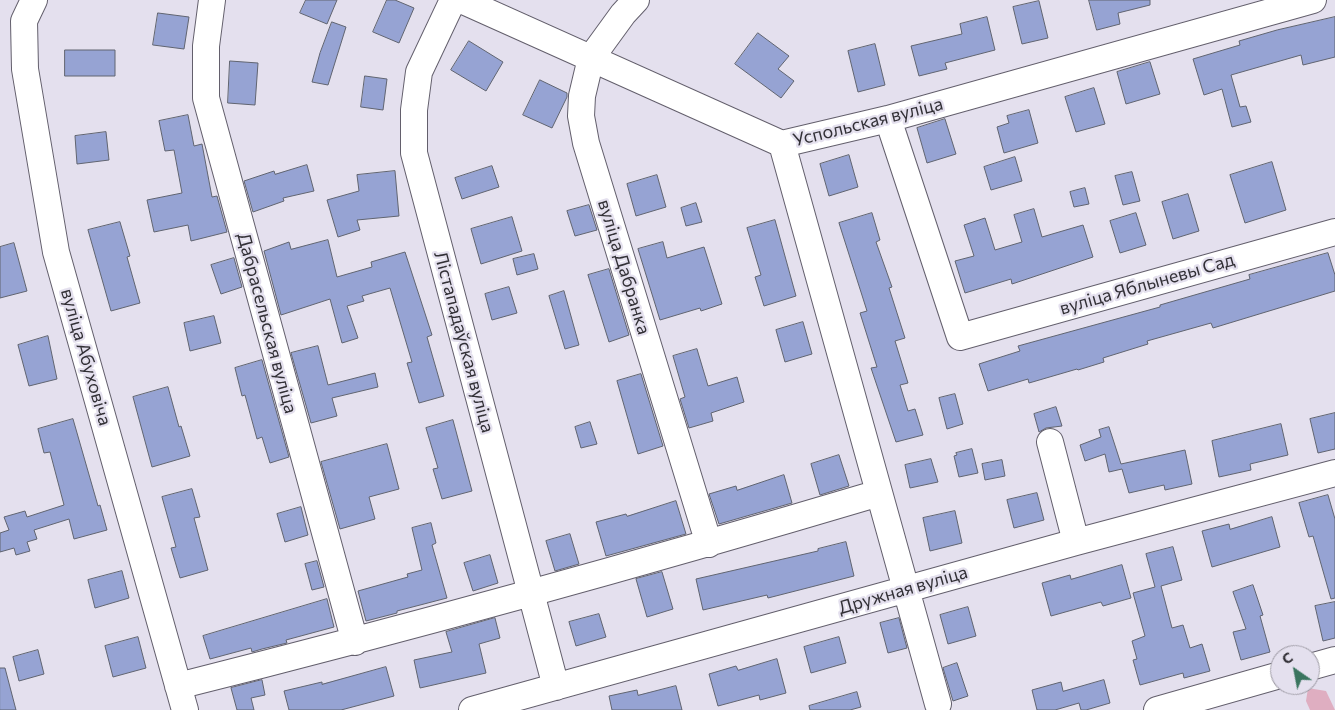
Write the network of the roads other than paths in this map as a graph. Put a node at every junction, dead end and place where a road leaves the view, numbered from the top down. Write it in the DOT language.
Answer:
graph roads {
  1 [pos="34,0"];
  2 [pos="212,0"];
  3 [pos="454,0"];
  4 [pos="461,0"];
  5 [pos="636,0"];
  6 [pos="1313,0"];
  7 [pos="591,58"];
  8 [pos="888,119"];
  9 [pos="782,144"];
  10 [pos="1335,232"];
  11 [pos="1050,442"];
  12 [pos="1335,473"];
  13 [pos="879,493"];
  14 [pos="1076,542"];
  15 [pos="709,544"];
  16 [pos="906,588"];
  17 [pos="531,594"];
  18 [pos="355,642"];
  19 [pos="1335,660"];
  20 [pos="1320,664"];
  21 [pos="1270,678"];
  22 [pos="556,687"];
  23 [pos="181,698"];
  24 [pos="938,704"];
  25 [pos="472,710"];
  26 [pos="1157,710"];
  1 -- 23 [label="street, вуліца Абуховіча"];
  2 -- 18 [label="street, Дабрасельская вуліца"];
  3 -- 17 [label="street, Лістападаўская вуліца"];
  4 -- 7 [label="street"];
  5 -- 7 [label="street, вуліца Дабранка"];
  6 -- 8 [label="street, Успольская вуліца"];
  7 -- 9 [label="street"];
  7 -- 15 [label="street, вуліца Дабранка"];
  8 -- 9 [label="street, Успольская вуліца"];
  8 -- 10 [label="street, вуліца Яблыневы Сад"];
  9 -- 13 [label="street, Успольская вуліца"];
  11 -- 14 [label="street"];
  12 -- 14 [label="street, Дружная вуліца"];
  13 -- 15 [label="street"];
  13 -- 16 [label="street, Успольская вуліца"];
  14 -- 16 [label="street, Дружная вуліца"];
  15 -- 17 [label="street"];
  16 -- 22 [label="street, Дружная вуліца"];
  16 -- 24 [label="street, Успольская вуліца"];
  17 -- 18 [label="street"];
  17 -- 22 [label="street, Лістападаўская вуліца"];
  18 -- 23 [label="street"];
  19 -- 20 [label="street"];
  21 -- 26 [label="street"];
  22 -- 25 [label="street, Дружная вуліца"];
}
